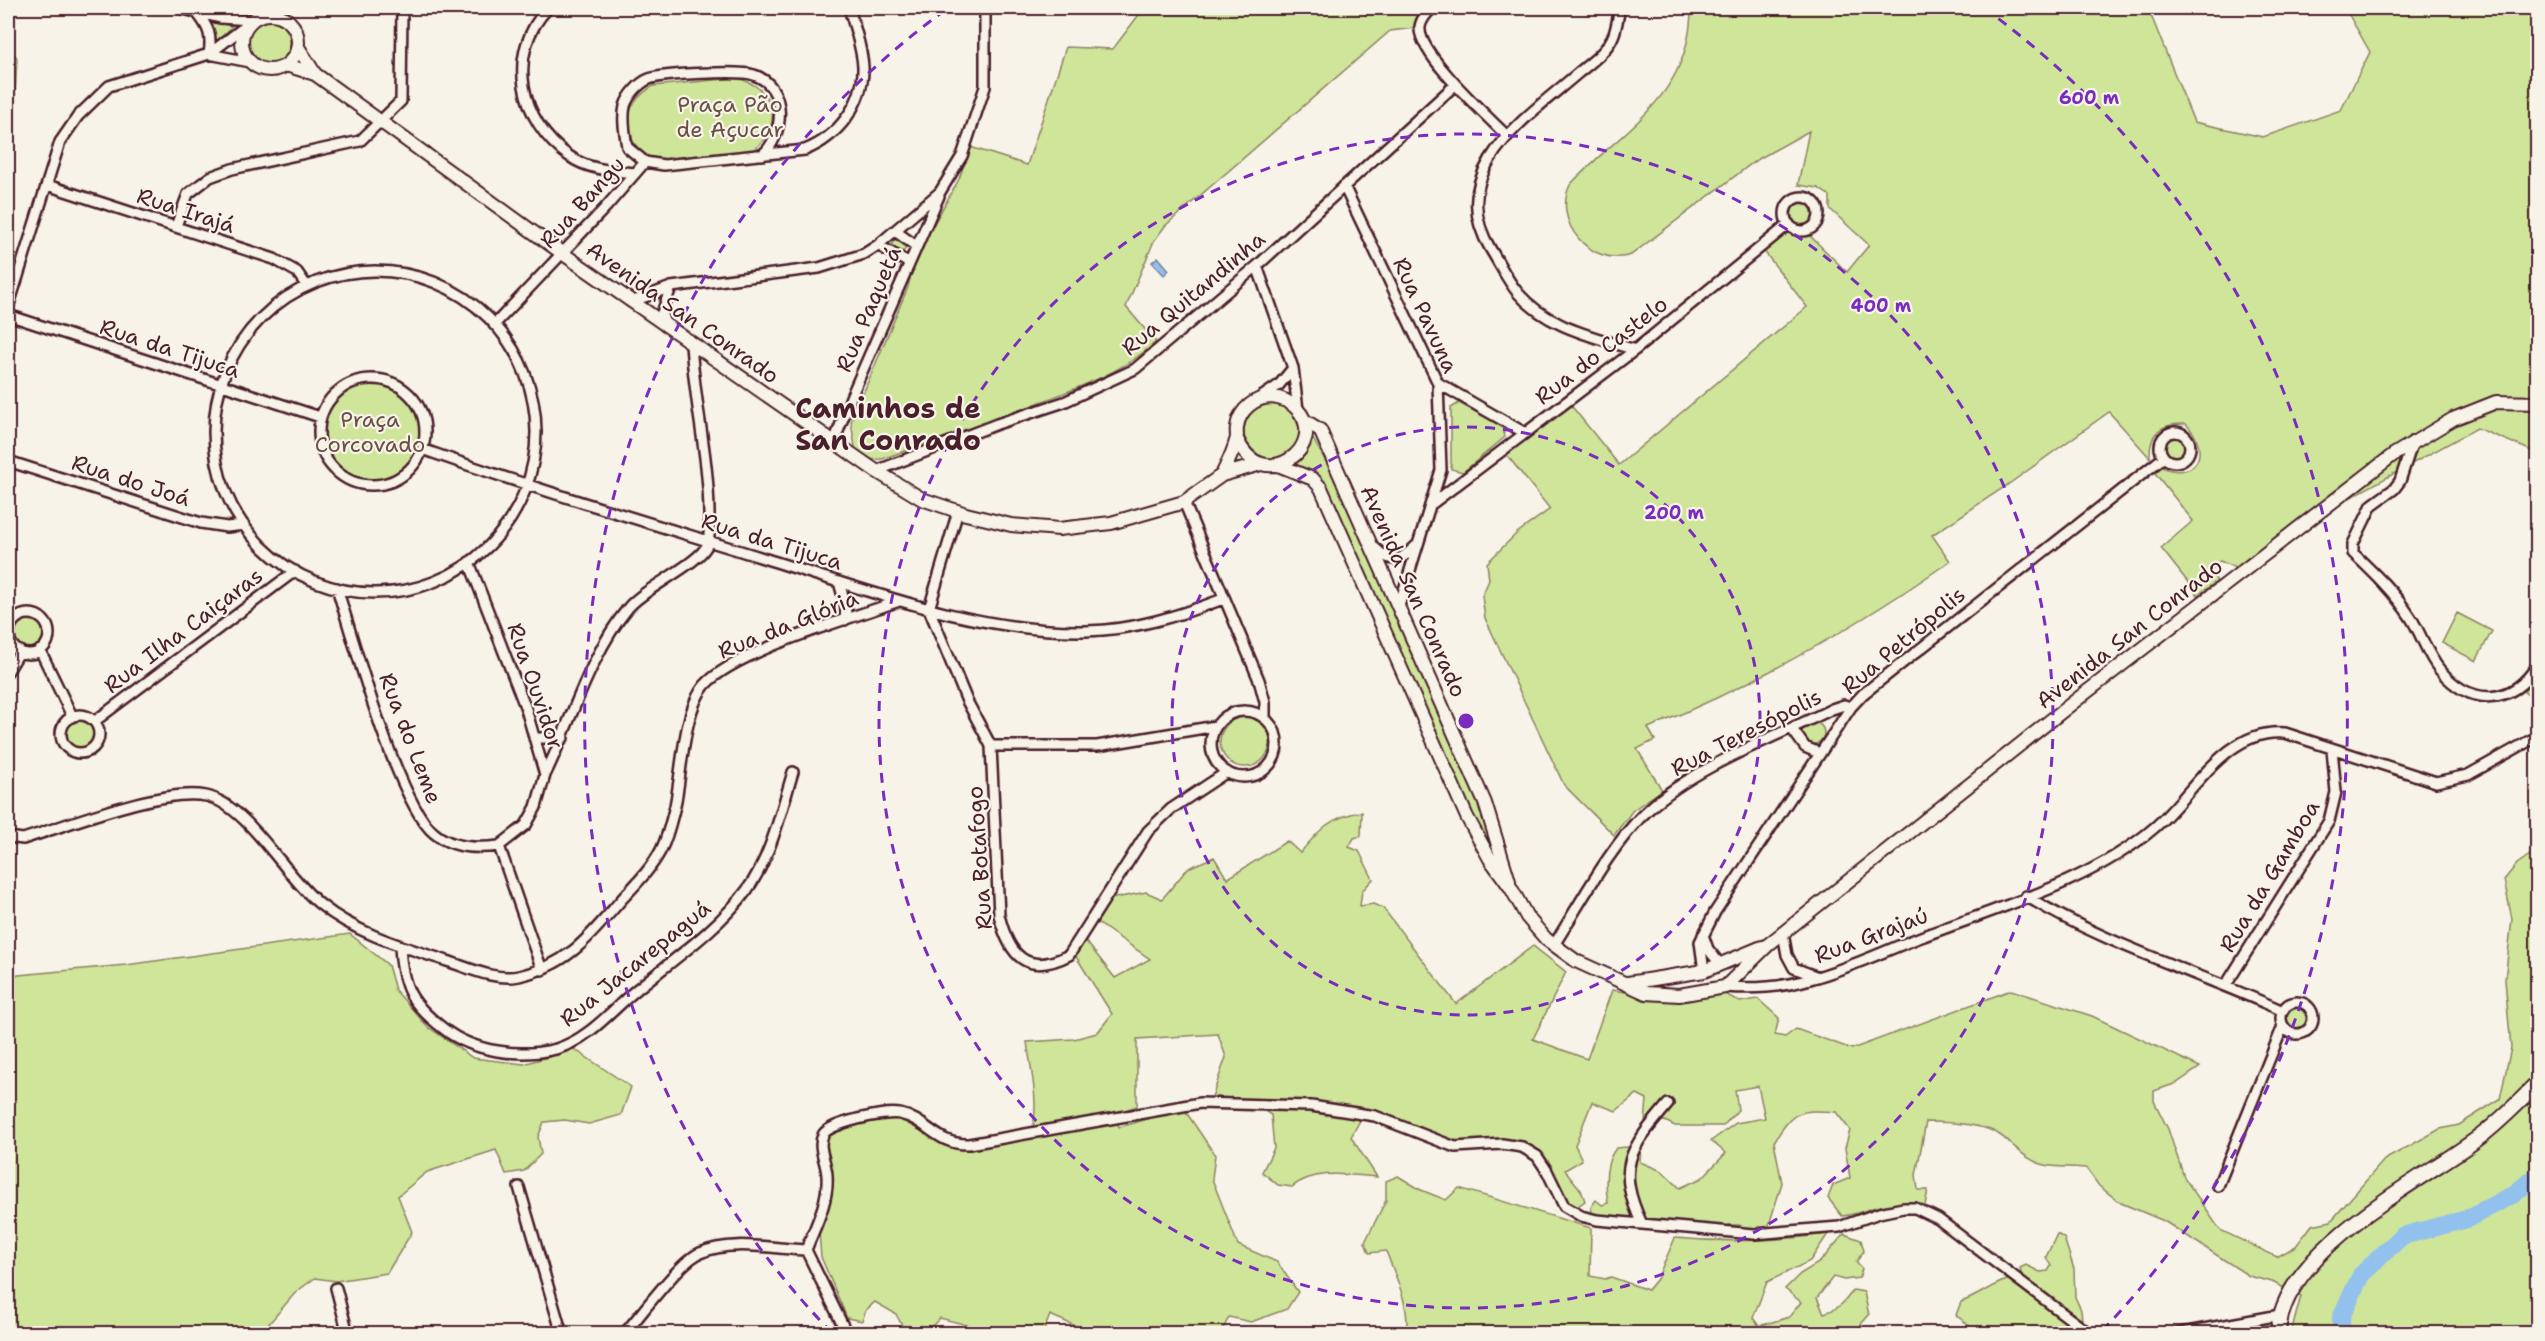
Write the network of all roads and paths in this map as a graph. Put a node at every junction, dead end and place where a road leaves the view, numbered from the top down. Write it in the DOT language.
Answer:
graph roads {
  1 [pos="178,8"];
  2 [pos="284,8"];
  3 [pos="402,8"];
  4 [pos="548,8"];
  5 [pos="849,8"];
  6 [pos="985,8"];
  7 [pos="1432,8"];
  8 [pos="1620,8"];
  9 [pos="198,14"];
  10 [pos="254,17"];
  11 [pos="288,20"];
  12 [pos="298,47"];
  13 [pos="209,54"];
  14 [pos="250,62"];
  15 [pos="286,64"];
  16 [pos="315,74"];
  17 [pos="1455,85"];
  18 [pos="381,122"];
  19 [pos="1506,135"];
  20 [pos="761,156"];
  21 [pos="645,162"];
  22 [pos="635,173"];
  23 [pos="46,185"];
  24 [pos="1344,186"];
  25 [pos="940,192"];
  26 [pos="1789,224"];
  27 [pos="176,226"];
  28 [pos="895,231"];
  29 [pos="878,245"];
  30 [pos="916,246"];
  31 [pos="562,254"];
  32 [pos="909,263"];
  33 [pos="1257,266"];
  34 [pos="306,285"];
  35 [pos="671,287"];
  36 [pos="631,302"];
  37 [pos="8,308"];
  38 [pos="8,315"];
  39 [pos="494,325"];
  40 [pos="665,326"];
  41 [pos="691,343"];
  42 [pos="1635,350"];
  43 [pos="1293,368"];
  44 [pos="1438,383"];
  45 [pos="221,385"];
  46 [pos="1257,400"];
  47 [pos="2538,403"];
  48 [pos="1301,415"];
  49 [pos="320,417"];
  50 [pos="1525,433"];
  51 [pos="1238,439"];
  52 [pos="2413,441"];
  53 [pos="834,442"];
  54 [pos="422,449"];
  55 [pos="2164,457"];
  56 [pos="8,461"];
  57 [pos="1261,464"];
  58 [pos="1278,465"];
  59 [pos="876,471"];
  60 [pos="1222,476"];
  61 [pos="527,487"];
  62 [pos="1184,502"];
  63 [pos="1433,503"];
  64 [pos="958,511"];
  65 [pos="244,525"];
  66 [pos="709,541"];
  67 [pos="1419,543"];
  68 [pos="1372,545"];
  69 [pos="469,562"];
  70 [pos="295,571"];
  71 [pos="839,582"];
  72 [pos="337,588"];
  73 [pos="1222,599"];
  74 [pos="899,601"];
  75 [pos="1399,606"];
  76 [pos="929,609"];
  77 [pos="844,620"];
  78 [pos="9,627"];
  79 [pos="40,650"];
  80 [pos="20,651"];
  81 [pos="2538,664"];
  82 [pos="8,671"];
  83 [pos="1851,707"];
  84 [pos="72,716"];
  85 [pos="1265,718"];
  86 [pos="95,721"];
  87 [pos="1216,726"];
  88 [pos="1792,729"];
  89 [pos="2538,736"];
  90 [pos="534,738"];
  91 [pos="563,738"];
  92 [pos="991,746"];
  93 [pos="2332,748"];
  94 [pos="1819,753"];
  95 [pos="793,772"];
  96 [pos="1227,772"];
  97 [pos="545,776"];
  98 [pos="8,837"];
  99 [pos="499,846"];
  100 [pos="1511,888"];
  101 [pos="2026,896"];
  102 [pos="1783,933"];
  103 [pos="1703,935"];
  104 [pos="1769,944"];
  105 [pos="1554,945"];
  106 [pos="399,946"];
  107 [pos="1720,964"];
  108 [pos="1794,968"];
  109 [pos="542,970"];
  110 [pos="1704,971"];
  111 [pos="1818,977"];
  112 [pos="1628,983"];
  113 [pos="1785,984"];
  114 [pos="2226,985"];
  115 [pos="1725,987"];
  116 [pos="1706,992"];
  117 [pos="2283,1011"];
  118 [pos="2283,1026"];
  119 [pos="2538,1083"];
  120 [pos="1668,1104"];
  121 [pos="2218,1186"];
  122 [pos="519,1187"];
  123 [pos="1642,1224"];
  124 [pos="806,1250"];
  125 [pos="336,1288"];
  126 [pos="2280,1315"];
  127 [pos="348,1334"];
  128 [pos="562,1334"];
  129 [pos="624,1334"];
  130 [pos="847,1334"];
  131 [pos="2090,1334"];
  132 [pos="2176,1334"];
  133 [pos="2278,1334"];
  1 -- 9 [label="street"];
  2 -- 11 [label="street"];
  3 -- 18 [label="street"];
  4 -- 22 [label="street"];
  5 -- 20 [label="street, Rua Bangu"];
  6 -- 25 [label="street, Rua Paquetá"];
  7 -- 17 [label="street"];
  8 -- 19 [label="street"];
  9 -- 10 [label="street"];
  9 -- 13 [label="street"];
  10 -- 11 [label="street"];
  10 -- 13 [label="street"];
  10 -- 14 [label="street"];
  11 -- 12 [label="street"];
  12 -- 15 [label="street"];
  12 -- 16 [label="street, Avenida San Conrado"];
  13 -- 14 [label="street"];
  13 -- 23 [label="street"];
  14 -- 15 [label="street"];
  15 -- 16 [label="street, Avenida San Conrado"];
  16 -- 18 [label="street, Avenida San Conrado"];
  17 -- 19 [label="street"];
  17 -- 24 [label="street, Rua Quitandinha"];
  18 -- 27 [label="street"];
  18 -- 31 [label="street, Avenida San Conrado"];
  19 -- 42 [label="street"];
  20 -- 21 [label="street, Rua Bangu"];
  20 -- 21 [label="street"];
  21 -- 22 [label="street, Rua Bangu"];
  22 -- 31 [label="street, Rua Bangu"];
  23 -- 27 [label="street, Rua Irajá"];
  23 -- 37 [label="street"];
  24 -- 33 [label="street, Rua Quitandinha"];
  24 -- 44 [label="street, Rua Pavuna"];
  25 -- 28 [label="street, Rua Paquetá"];
  25 -- 30 [label="street, Rua Paquetá"];
  26 -- 42 [label="street, Rua do Castelo"];
  27 -- 34 [label="street, Rua Irajá"];
  28 -- 29 [label="street, Rua Paquetá"];
  28 -- 30 [label="street"];
  29 -- 32 [label="street"];
  29 -- 35 [label="street, Rua Paquetá"];
  30 -- 32 [label="street, Rua Paquetá"];
  31 -- 36 [label="street, Avenida San Conrado"];
  31 -- 39 [label="street, Rua Bangu"];
  32 -- 53 [label="street, Rua Paquetá"];
  33 -- 43 [label="street"];
  33 -- 59 [label="street, Rua Quitandinha"];
  34 -- 39 [label="street"];
  34 -- 45 [label="street"];
  35 -- 36 [label="street, Rua Paquetá"];
  35 -- 40 [label="street"];
  36 -- 40 [label="street, Avenida San Conrado"];
  38 -- 45 [label="street, Rua da Tijuca"];
  39 -- 61 [label="street"];
  40 -- 41 [label="street, Avenida San Conrado"];
  41 -- 53 [label="street, Avenida San Conrado"];
  41 -- 66 [label="street"];
  42 -- 50 [label="street, Rua do Castelo"];
  43 -- 46 [label="street"];
  43 -- 48 [label="street"];
  44 -- 50 [label="street"];
  44 -- 63 [label="street, Rua Pavuna"];
  45 -- 49 [label="street, Rua da Tijuca"];
  45 -- 65 [label="street"];
  46 -- 48 [label="street"];
  46 -- 51 [label="street"];
  47 -- 52 [label="street, Avenida San Conrado"];
  48 -- 58 [label="street"];
  48 -- 68 [label="street, Avenida San Conrado"];
  49 -- 54 [label="street"];
  49 -- 54 [label="street"];
  50 -- 63 [label="street, Rua do Castelo"];
  51 -- 57 [label="street"];
  51 -- 60 [label="street"];
  52 -- 81 [label="street"];
  52 -- 102 [label="street, Avenida San Conrado"];
  53 -- 59 [label="street, Avenida San Conrado"];
  54 -- 61 [label="street, Rua da Tijuca"];
  55 -- 83 [label="street, Rua Petrópolis"];
  56 -- 65 [label="street, Rua do Joá"];
  57 -- 58 [label="street"];
  57 -- 60 [label="street, Avenida San Conrado"];
  58 -- 100 [label="street, Avenida San Conrado"];
  59 -- 64 [label="street, Avenida San Conrado"];
  60 -- 62 [label="street, Avenida San Conrado"];
  61 -- 66 [label="street, Rua da Tijuca"];
  61 -- 69 [label="street"];
  62 -- 64 [label="street, Avenida San Conrado"];
  62 -- 73 [label="street"];
  63 -- 67 [label="street, Rua Pavuna"];
  64 -- 76 [label="street"];
  65 -- 70 [label="street"];
  66 -- 71 [label="street, Rua da Tijuca"];
  66 -- 91 [label="street"];
  67 -- 68 [label="street"];
  67 -- 75 [label="street, Rua Pavuna"];
  68 -- 75 [label="street, Avenida San Conrado"];
  69 -- 72 [label="street"];
  69 -- 90 [label="street, Rua Ouvidor"];
  70 -- 72 [label="street"];
  70 -- 86 [label="street, Rua Ilha Caiçaras"];
  71 -- 74 [label="street, Rua da Tijuca"];
  71 -- 77 [label="street"];
  72 -- 99 [label="street, Rua do Leme"];
  73 -- 76 [label="street, Rua da Tijuca"];
  73 -- 85 [label="street"];
  74 -- 76 [label="street, Rua da Tijuca"];
  74 -- 77 [label="street, Rua da Glória"];
  75 -- 100 [label="street, Avenida San Conrado"];
  76 -- 92 [label="street, Rua Botafogo"];
  77 -- 109 [label="street, Rua da Glória"];
  78 -- 79 [label="street"];
  78 -- 80 [label="street"];
  79 -- 80 [label="street"];
  79 -- 84 [label="street"];
  80 -- 82 [label="street"];
  83 -- 88 [label="street, Rua Teresópolis"];
  83 -- 94 [label="street, Rua Petrópolis"];
  84 -- 86 [label="street"];
  84 -- 86 [label="street"];
  85 -- 87 [label="street"];
  85 -- 96 [label="street"];
  87 -- 92 [label="street"];
  87 -- 96 [label="street"];
  88 -- 94 [label="street"];
  88 -- 105 [label="street, Rua Teresópolis"];
  89 -- 93 [label="street, Rua Grajaú"];
  90 -- 91 [label="street"];
  90 -- 97 [label="street, Rua Ouvidor"];
  91 -- 97 [label="street"];
  92 -- 96 [label="street, Rua Botafogo"];
  93 -- 101 [label="street, Rua Grajaú"];
  93 -- 114 [label="street, Rua da Gamboa"];
  94 -- 103 [label="street, Rua Petrópolis"];
  95 -- 106 [label="street, Rua Jacarepaguá"];
  97 -- 99 [label="street, Rua Ouvidor"];
  98 -- 106 [label="street, Rua da Glória"];
  99 -- 109 [label="street"];
  100 -- 105 [label="street, Avenida San Conrado"];
  101 -- 111 [label="street, Rua Grajaú"];
  101 -- 114 [label="street"];
  102 -- 104 [label="street, Avenida San Conrado"];
  102 -- 108 [label="street"];
  103 -- 107 [label="street"];
  103 -- 110 [label="street"];
  104 -- 107 [label="street, Avenida San Conrado"];
  104 -- 115 [label="street, Avenida San Conrado"];
  105 -- 112 [label="street, Avenida San Conrado"];
  106 -- 109 [label="street, Rua da Glória"];
  107 -- 110 [label="street, Avenida San Conrado"];
  107 -- 115 [label="street"];
  108 -- 111 [label="street"];
  108 -- 113 [label="street"];
  110 -- 112 [label="street"];
  110 -- 116 [label="street"];
  111 -- 113 [label="street, Rua Grajaú"];
  112 -- 116 [label="street, Avenida San Conrado"];
  113 -- 115 [label="street, Rua Grajaú"];
  114 -- 117 [label="street"];
  115 -- 116 [label="street, Avenida San Conrado"];
  117 -- 118 [label="street"];
  117 -- 118 [label="street"];
  118 -- 121 [label="street"];
  119 -- 126 [label="main road"];
  120 -- 123 [label="street"];
  122 -- 128 [label="street"];
  123 -- 124 [label="street"];
  123 -- 131 [label="street"];
  124 -- 129 [label="street"];
  124 -- 130 [label="street"];
  125 -- 127 [label="street"];
  126 -- 132 [label="street"];
  126 -- 133 [label="main road"];
}
